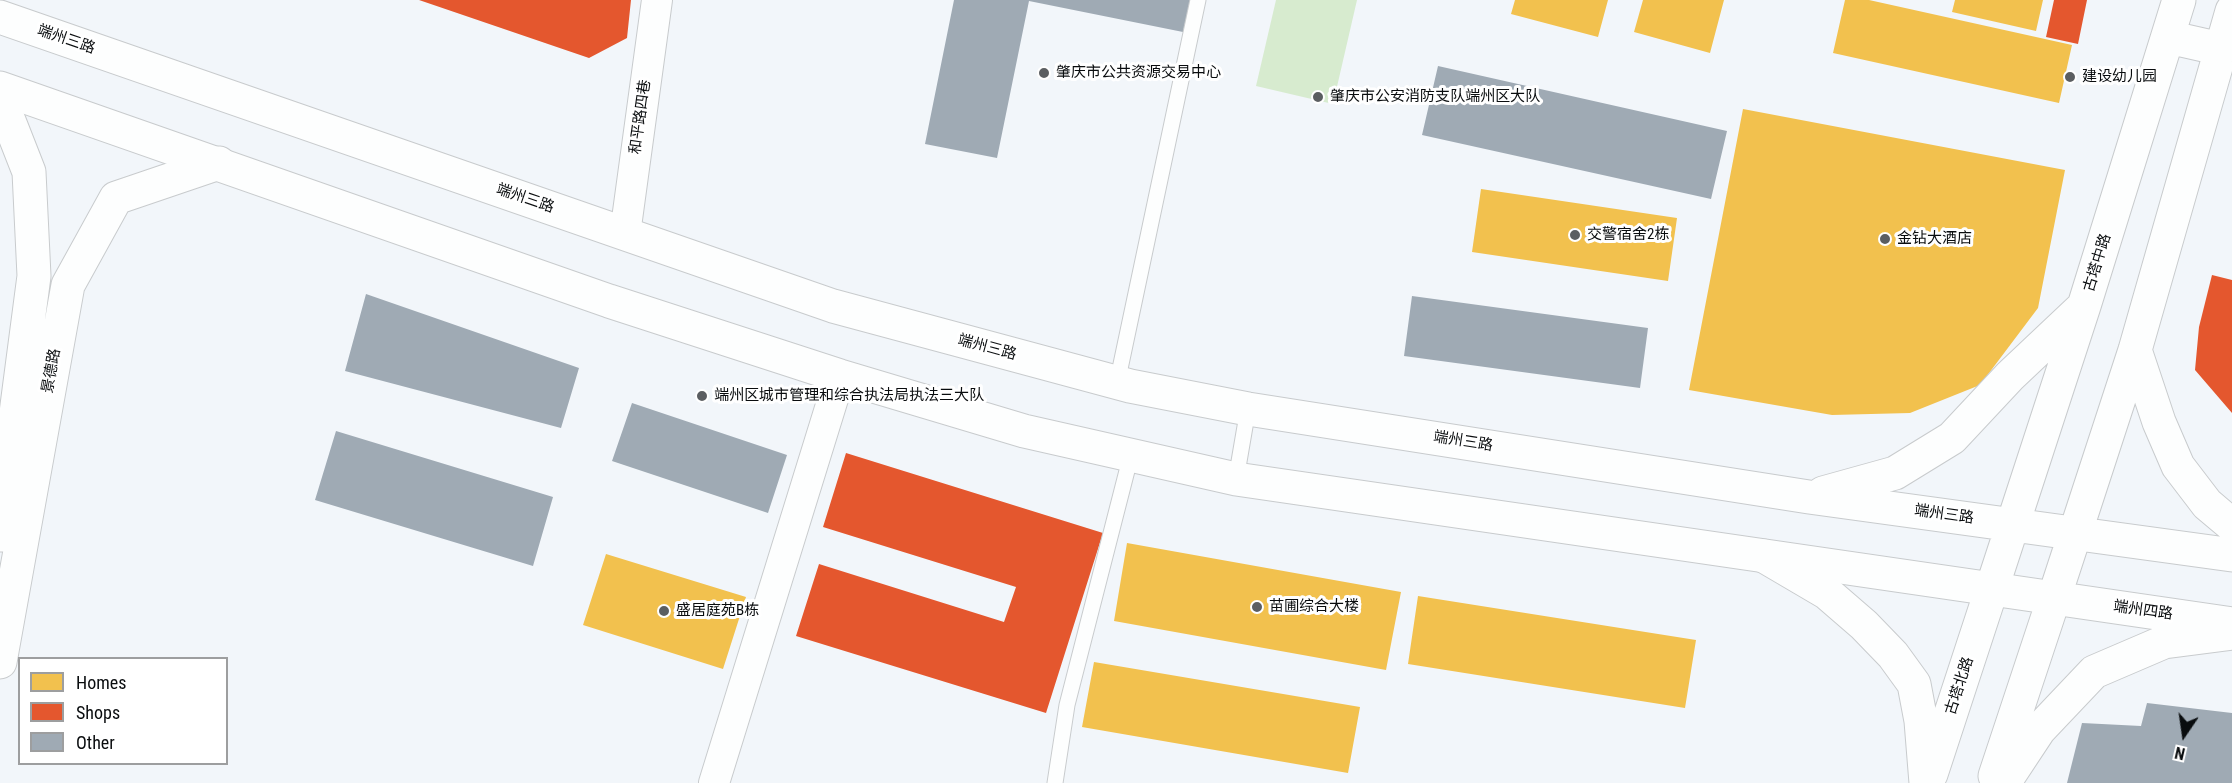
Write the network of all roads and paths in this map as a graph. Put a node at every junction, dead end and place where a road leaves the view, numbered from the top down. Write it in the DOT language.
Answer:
graph roads {
  1 [pos="657,0"];
  2 [pos="1198,0"];
  3 [pos="2179,0"];
  4 [pos="2232,11"];
  5 [pos="0,17"];
  6 [pos="2168,37"];
  7 [pos="2221,49"];
  8 [pos="0,88"];
  9 [pos="0,98"];
  10 [pos="219,164"];
  11 [pos="625,234"];
  12 [pos="2084,306"];
  13 [pos="2135,350"];
  14 [pos="840,376"];
  15 [pos="1117,382"];
  16 [pos="1248,409"];
  17 [pos="1131,455"];
  18 [pos="1236,479"];
  19 [pos="1809,497"];
  20 [pos="2013,524"];
  21 [pos="2232,525"];
  22 [pos="2075,533"];
  23 [pos="0,535"];
  24 [pos="1762,555"];
  25 [pos="2232,555"];
  26 [pos="1992,588"];
  27 [pos="2054,598"];
  28 [pos="2232,624"];
  29 [pos="2232,633"];
  30 [pos="0,662"];
  31 [pos="714,783"];
  32 [pos="1055,783"];
  33 [pos="1927,783"];
  34 [pos="1993,783"];
  35 [pos="2004,783"];
  1 -- 11 [label="street, 和平路四巷"];
  2 -- 15 [label="lane"];
  3 -- 6 [label="main road, 古塔中路"];
  4 -- 7 [label="main road"];
  5 -- 11 [label="main road, 端州三路"];
  6 -- 7 [label="main road"];
  6 -- 12 [label="main road, 古塔中路"];
  7 -- 13 [label="main road"];
  8 -- 10 [label="main road"];
  9 -- 23 [label="main road, 景德路"];
  10 -- 14 [label="main road"];
  10 -- 30 [label="main road, 景德路"];
  11 -- 15 [label="main road, 端州三路"];
  12 -- 19 [label="main road"];
  12 -- 20 [label="main road, 古塔中路"];
  13 -- 21 [label="main road"];
  13 -- 22 [label="main road"];
  14 -- 17 [label="main road"];
  14 -- 31 [label="street"];
  15 -- 16 [label="main road, 端州三路"];
  16 -- 18 [label="lane"];
  16 -- 19 [label="main road, 端州三路"];
  17 -- 18 [label="main road"];
  17 -- 32 [label="lane"];
  18 -- 24 [label="main road"];
  19 -- 20 [label="main road, 端州三路"];
  20 -- 22 [label="main road, 端州三路"];
  20 -- 26 [label="main road, 古塔中路"];
  22 -- 25 [label="main road"];
  22 -- 27 [label="main road"];
  24 -- 26 [label="main road"];
  24 -- 33 [label="main road"];
  26 -- 27 [label="main road, 端州四路"];
  26 -- 33 [label="main road, 古塔北路"];
  27 -- 28 [label="main road, 端州四路"];
  27 -- 34 [label="main road"];
  29 -- 35 [label="main road"];
}
